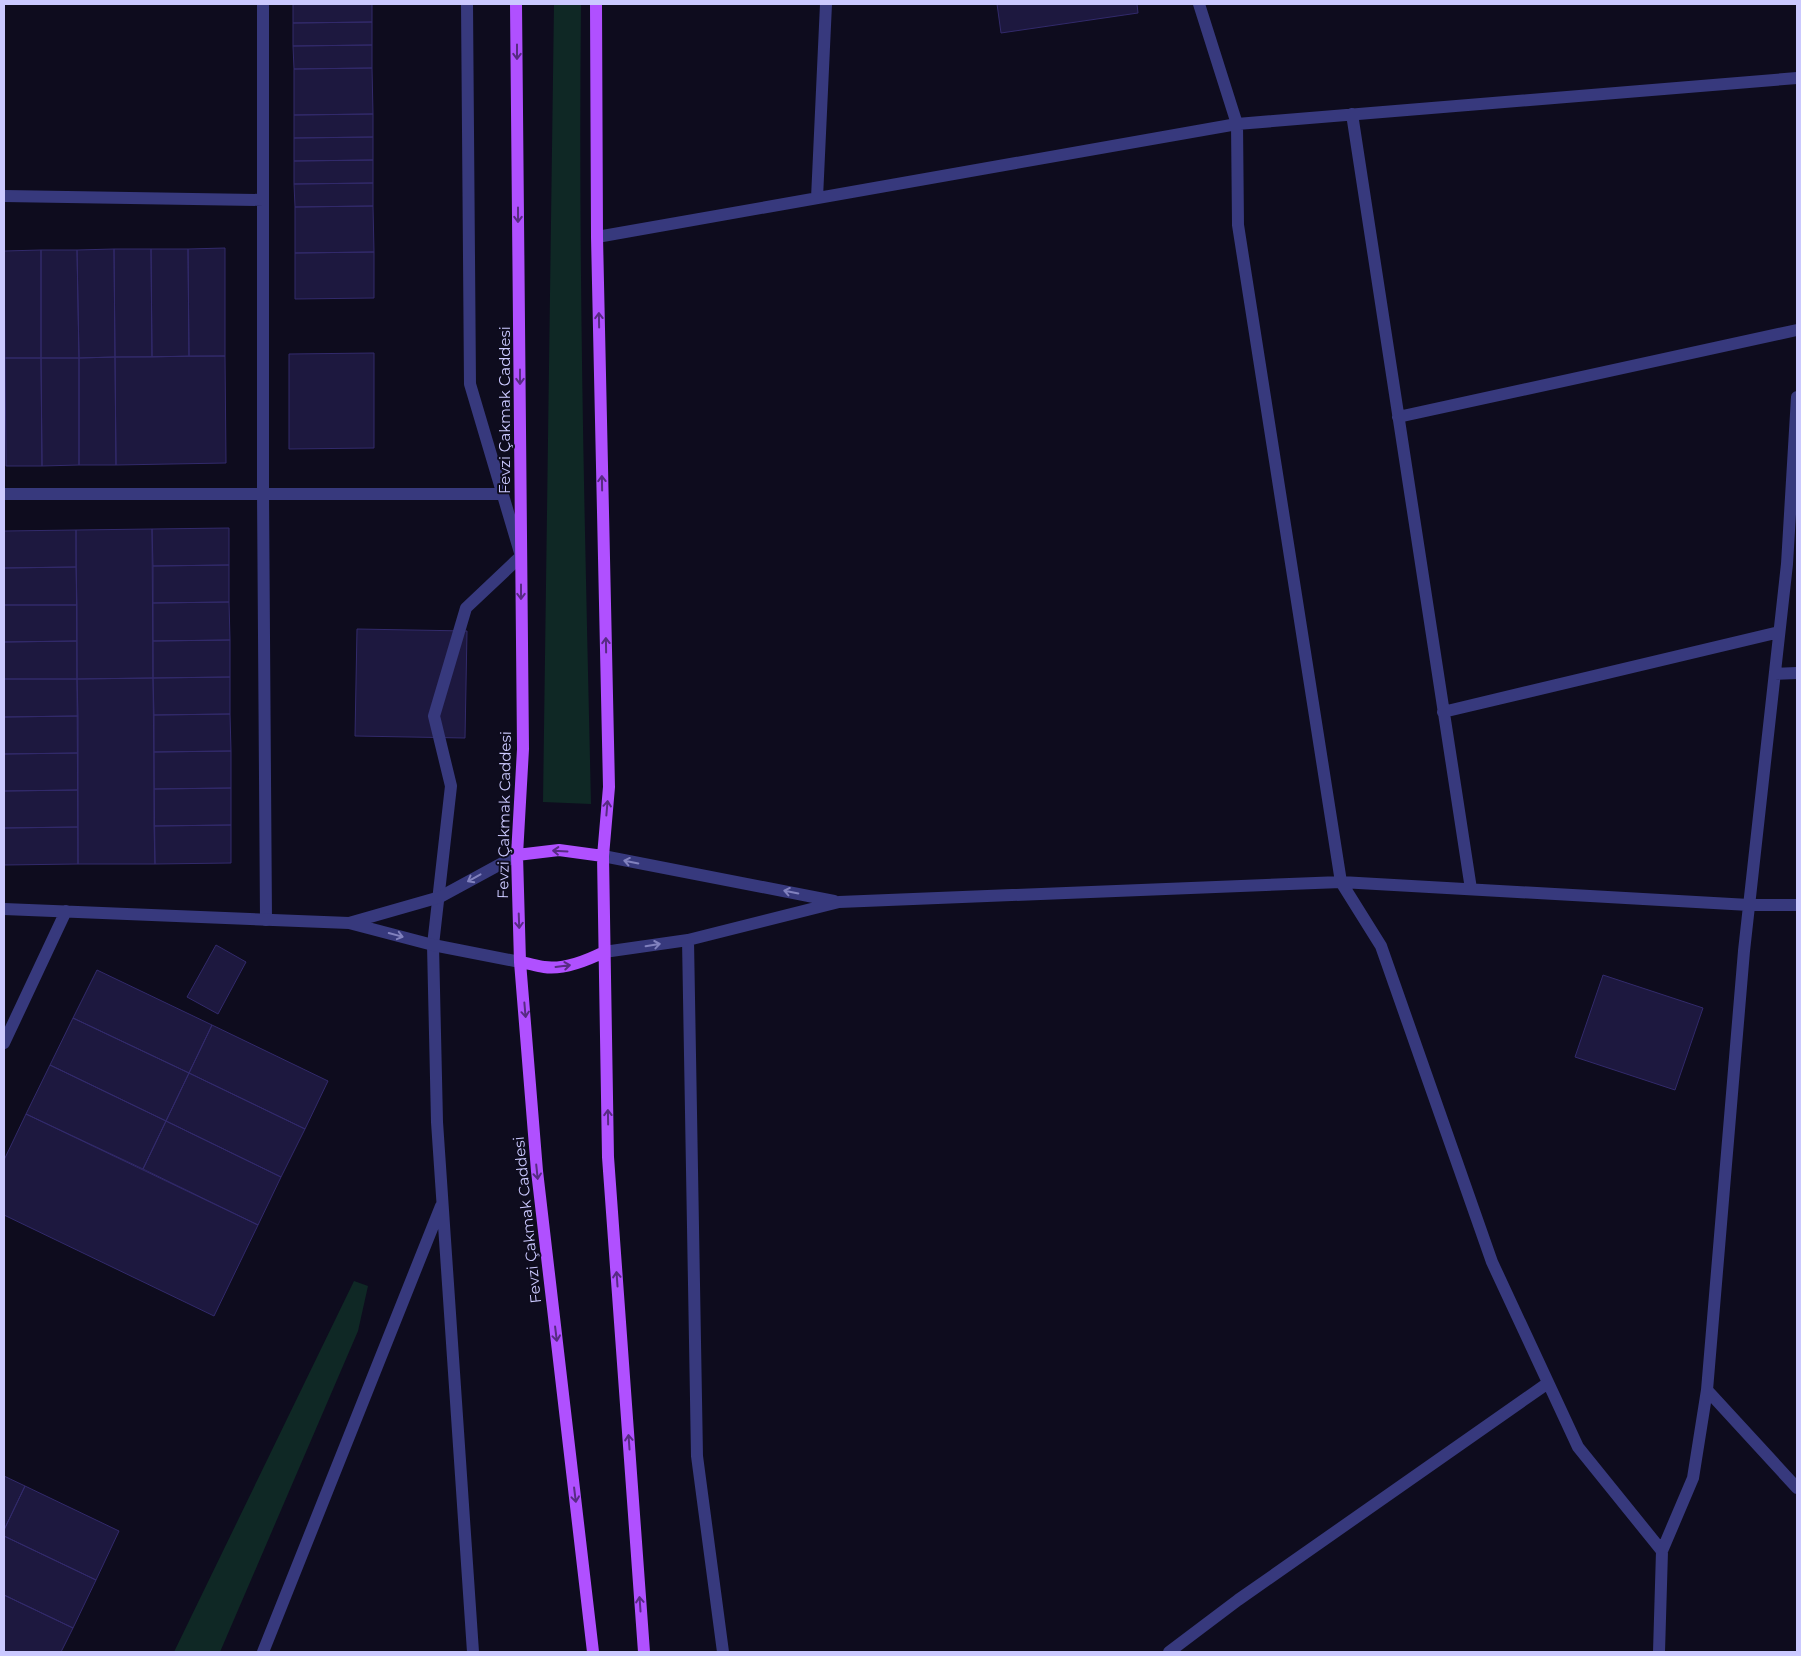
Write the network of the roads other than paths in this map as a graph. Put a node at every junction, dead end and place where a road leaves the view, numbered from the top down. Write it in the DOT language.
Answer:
graph roads {
  1 [pos="263,4"];
  2 [pos="468,4"];
  3 [pos="516,4"];
  4 [pos="596,4"];
  5 [pos="826,4"];
  6 [pos="1199,4"];
  7 [pos="1797,78"];
  8 [pos="1352,114"];
  9 [pos="1237,124"];
  10 [pos="4,196"];
  11 [pos="817,198"];
  12 [pos="263,200"];
  13 [pos="597,237"];
  14 [pos="1797,330"];
  15 [pos="1797,397"];
  16 [pos="1398,417"];
  17 [pos="4,494"];
  18 [pos="262,494"];
  19 [pos="503,494"];
  20 [pos="521,556"];
  21 [pos="1779,632"];
  22 [pos="1797,673"];
  23 [pos="1775,674"];
  24 [pos="1443,712"];
  25 [pos="517,855"];
  26 [pos="603,856"];
  27 [pos="1340,882"];
  28 [pos="1471,889"];
  29 [pos="440,897"];
  30 [pos="839,902"];
  31 [pos="1749,905"];
  32 [pos="1797,905"];
  33 [pos="4,908"];
  34 [pos="66,911"];
  35 [pos="266,920"];
  36 [pos="349,923"];
  37 [pos="688,940"];
  38 [pos="433,945"];
  39 [pos="604,952"];
  40 [pos="520,962"];
  41 [pos="4,1043"];
  42 [pos="443,1202"];
  43 [pos="1548,1383"];
  44 [pos="1706,1390"];
  45 [pos="1797,1488"];
  46 [pos="1662,1551"];
  47 [pos="263,1652"];
  48 [pos="472,1652"];
  49 [pos="593,1652"];
  50 [pos="644,1652"];
  51 [pos="723,1652"];
  52 [pos="1169,1652"];
  53 [pos="1659,1652"];
  1 -- 12 [label="street"];
  2 -- 19 [label="street"];
  3 -- 20 [label="main road, Fevzi Çakmak Caddesi, one-way"];
  4 -- 13 [label="main road"];
  5 -- 11 [label="street"];
  6 -- 9 [label="street"];
  7 -- 8 [label="street"];
  8 -- 9 [label="street"];
  8 -- 16 [label="street"];
  9 -- 11 [label="street"];
  9 -- 27 [label="street"];
  10 -- 12 [label="street"];
  11 -- 13 [label="street"];
  12 -- 18 [label="street"];
  26 -- 13 [label="main road, one-way"];
  14 -- 16 [label="street"];
  15 -- 21 [label="street"];
  16 -- 24 [label="street"];
  17 -- 18 [label="street"];
  18 -- 19 [label="street"];
  18 -- 35 [label="street"];
  19 -- 20 [label="street"];
  20 -- 25 [label="main road, Fevzi Çakmak Caddesi, one-way"];
  20 -- 29 [label="street"];
  21 -- 23 [label="street"];
  21 -- 24 [label="street"];
  22 -- 23 [label="street"];
  23 -- 31 [label="street"];
  24 -- 28 [label="street"];
  26 -- 25 [label="main road, one-way"];
  25 -- 29 [label="street, one-way"];
  25 -- 40 [label="main road, Fevzi Çakmak Caddesi, one-way"];
  30 -- 26 [label="street, one-way"];
  26 -- 39 [label="main road"];
  27 -- 28 [label="street"];
  27 -- 30 [label="street"];
  27 -- 43 [label="street"];
  28 -- 31 [label="street"];
  29 -- 36 [label="street"];
  29 -- 38 [label="street"];
  30 -- 37 [label="street"];
  31 -- 32 [label="street"];
  31 -- 44 [label="street"];
  33 -- 34 [label="street"];
  34 -- 35 [label="street"];
  34 -- 41 [label="street"];
  35 -- 36 [label="street"];
  36 -- 38 [label="street, one-way"];
  39 -- 37 [label="street, one-way"];
  37 -- 51 [label="street"];
  38 -- 40 [label="street"];
  38 -- 42 [label="street"];
  40 -- 39 [label="main road, one-way"];
  50 -- 39 [label="main road, one-way"];
  40 -- 49 [label="main road, Fevzi Çakmak Caddesi, one-way"];
  42 -- 47 [label="street"];
  42 -- 48 [label="street"];
  43 -- 46 [label="street"];
  43 -- 52 [label="street"];
  44 -- 45 [label="street"];
  44 -- 46 [label="street"];
  46 -- 53 [label="street"];
}
